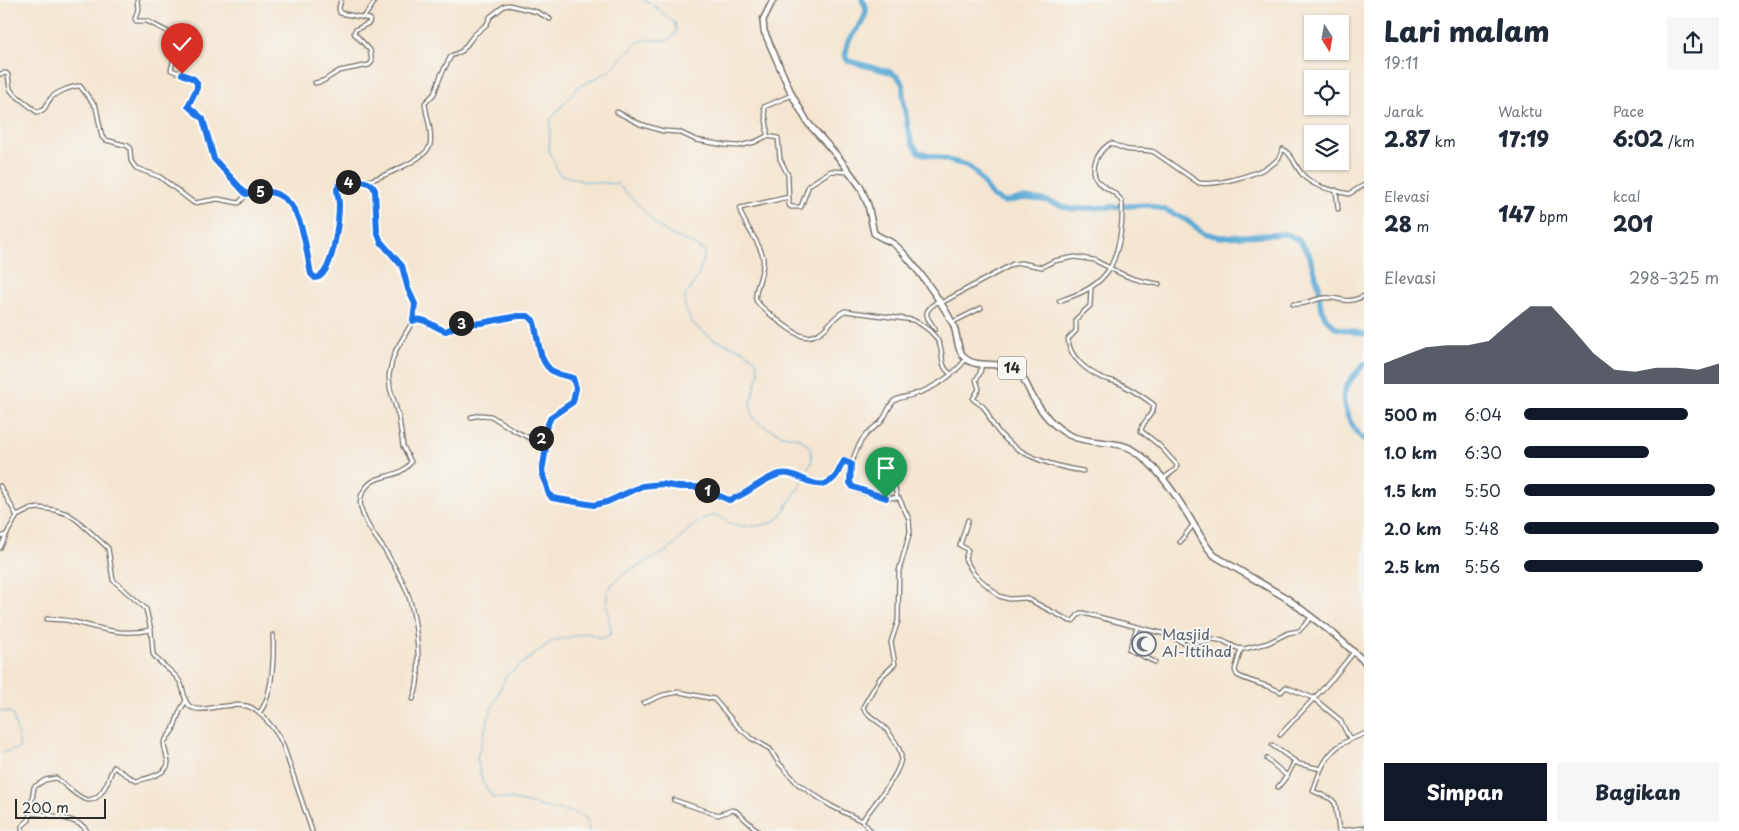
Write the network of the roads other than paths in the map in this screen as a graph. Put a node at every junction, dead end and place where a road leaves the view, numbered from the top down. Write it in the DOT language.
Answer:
graph roads {
  1 [pos="137,0"];
  2 [pos="341,0"];
  3 [pos="773,0"];
  4 [pos="374,3"];
  5 [pos="364,17"];
  6 [pos="550,19"];
  7 [pos="0,74"];
  8 [pos="315,83"];
  9 [pos="792,95"];
  10 [pos="617,112"];
  11 [pos="767,136"];
  12 [pos="851,172"];
  13 [pos="366,182"];
  14 [pos="1364,185"];
  15 [pos="1336,190"];
  16 [pos="246,194"];
  17 [pos="789,197"];
  18 [pos="1338,209"];
  19 [pos="1110,268"];
  20 [pos="1158,284"];
  21 [pos="1091,288"];
  22 [pos="1364,296"];
  23 [pos="1059,301"];
  24 [pos="939,302"];
  25 [pos="1293,304"];
  26 [pos="981,308"];
  27 [pos="413,321"];
  28 [pos="953,322"];
  29 [pos="935,329"];
  30 [pos="966,359"];
  31 [pos="982,363"];
  32 [pos="951,374"];
  33 [pos="471,417"];
  34 [pos="540,442"];
  35 [pos="851,464"];
  36 [pos="892,471"];
  37 [pos="1083,471"];
  38 [pos="1163,480"];
  39 [pos="0,486"];
  40 [pos="897,498"];
  41 [pos="17,516"];
  42 [pos="968,520"];
  43 [pos="1194,524"];
  44 [pos="6,535"];
  45 [pos="0,537"];
  46 [pos="1180,542"];
  47 [pos="0,548"];
  48 [pos="1312,617"];
  49 [pos="47,619"];
  50 [pos="1138,628"];
  51 [pos="151,630"];
  52 [pos="273,635"];
  53 [pos="1241,649"];
  54 [pos="1355,651"];
  55 [pos="1364,652"];
  56 [pos="1362,659"];
  57 [pos="1155,662"];
  58 [pos="1313,698"];
  59 [pos="413,699"];
  60 [pos="186,701"];
  61 [pos="644,703"];
  62 [pos="259,713"];
  63 [pos="1280,734"];
  64 [pos="1364,734"];
  65 [pos="1350,739"];
  66 [pos="1272,745"];
  67 [pos="1267,759"];
  68 [pos="1295,761"];
  69 [pos="1321,769"];
  70 [pos="1287,776"];
  71 [pos="1278,787"];
  72 [pos="674,800"];
  73 [pos="30,813"];
  74 [pos="862,821"];
  75 [pos="1364,828"];
  76 [pos="22,831"];
  77 [pos="87,831"];
  78 [pos="312,831"];
  79 [pos="758,831"];
  80 [pos="871,831"];
  81 [pos="1339,831"];
  1 -- 16 [label="street"];
  2 -- 5 [label="street"];
  3 -- 9 [label="highway"];
  4 -- 5 [label="street"];
  5 -- 8 [label="street"];
  6 -- 13 [label="street"];
  7 -- 16 [label="street"];
  9 -- 11 [label="street"];
  9 -- 12 [label="highway"];
  10 -- 11 [label="street"];
  11 -- 17 [label="street"];
  12 -- 17 [label="street"];
  12 -- 24 [label="highway"];
  13 -- 16 [label="street"];
  13 -- 27 [label="street"];
  14 -- 15 [label="street"];
  15 -- 18 [label="street"];
  15 -- 19 [label="street"];
  17 -- 32 [label="street"];
  19 -- 20 [label="street"];
  19 -- 21 [label="street"];
  19 -- 24 [label="street"];
  21 -- 23 [label="street"];
  21 -- 38 [label="street"];
  22 -- 25 [label="street"];
  24 -- 28 [label="highway"];
  24 -- 29 [label="street"];
  26 -- 28 [label="street"];
  27 -- 34 [label="street"];
  27 -- 59 [label="street"];
  28 -- 30 [label="highway"];
  30 -- 31 [label="highway, 14"];
  30 -- 32 [label="street"];
  31 -- 37 [label="street"];
  31 -- 38 [label="highway, 14"];
  32 -- 35 [label="street"];
  33 -- 34 [label="street"];
  34 -- 35 [label="street"];
  35 -- 40 [label="street"];
  36 -- 40 [label="street"];
  38 -- 43 [label="highway, 14"];
  39 -- 41 [label="street"];
  40 -- 74 [label="street"];
  41 -- 44 [label="street"];
  41 -- 51 [label="street"];
  42 -- 50 [label="street"];
  43 -- 46 [label="street"];
  43 -- 48 [label="highway, 14"];
  44 -- 45 [label="street"];
  44 -- 47 [label="street"];
  48 -- 53 [label="street"];
  48 -- 54 [label="highway, 14"];
  49 -- 51 [label="street"];
  50 -- 53 [label="street"];
  50 -- 57 [label="street"];
  51 -- 60 [label="street"];
  52 -- 62 [label="street"];
  53 -- 58 [label="street"];
  54 -- 56 [label="highway, 14"];
  54 -- 58 [label="street"];
  55 -- 56 [label="street"];
  58 -- 63 [label="street"];
  58 -- 65 [label="street"];
  60 -- 62 [label="street"];
  60 -- 73 [label="street"];
  61 -- 74 [label="street"];
  62 -- 78 [label="street"];
  64 -- 65 [label="street"];
  65 -- 69 [label="street"];
  66 -- 68 [label="street"];
  67 -- 70 [label="street"];
  68 -- 69 [label="street"];
  68 -- 70 [label="street"];
  69 -- 81 [label="street"];
  70 -- 71 [label="street"];
  72 -- 79 [label="street"];
  73 -- 76 [label="street"];
  73 -- 77 [label="street"];
  74 -- 80 [label="street"];
  75 -- 81 [label="street"];
}
